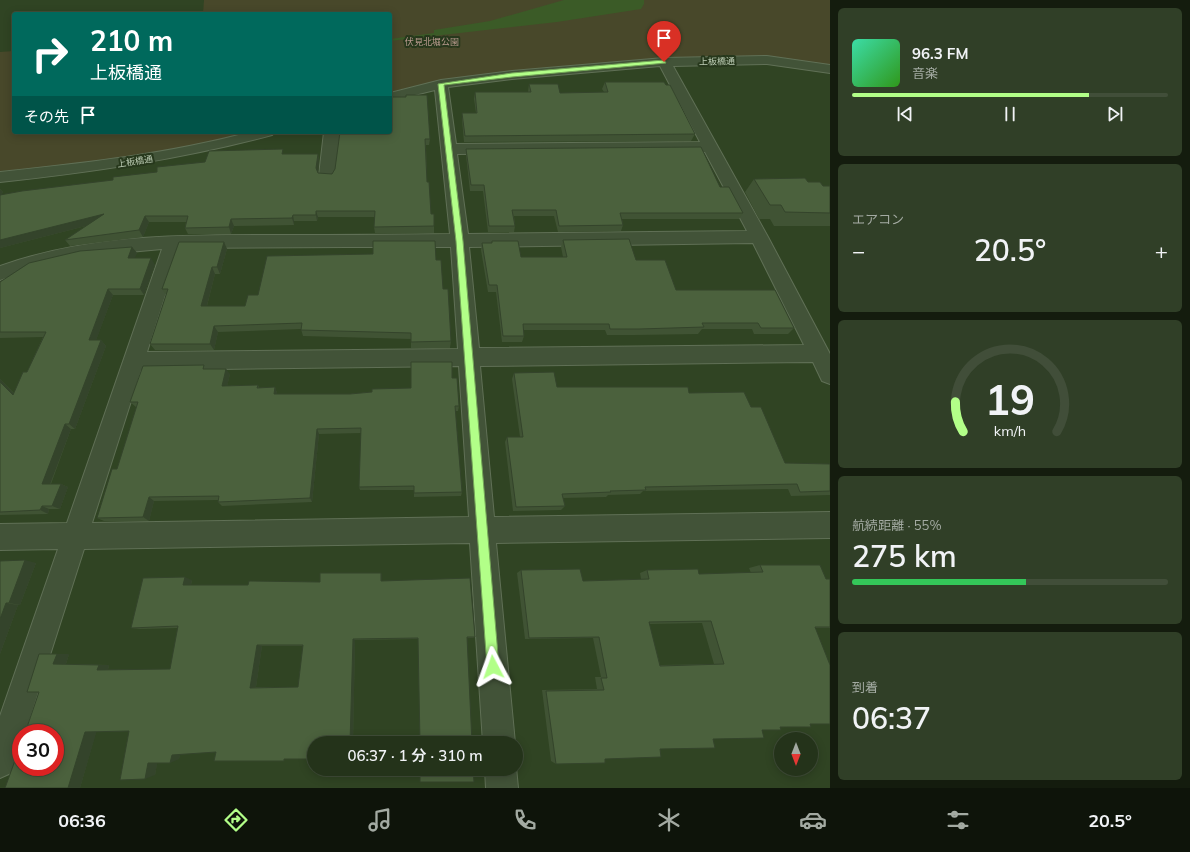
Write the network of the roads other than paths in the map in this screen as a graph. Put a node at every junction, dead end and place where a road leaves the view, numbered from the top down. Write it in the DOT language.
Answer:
graph roads {
  1 [pos="664,62"];
  2 [pos="830,69"];
  3 [pos="441,84"];
  4 [pos="392,96"];
  5 [pos="260,134"];
  6 [pos="332,134"];
  7 [pos="710,147"];
  8 [pos="449,149"];
  9 [pos="328,175"];
  10 [pos="0,177"];
  11 [pos="759,237"];
  12 [pos="460,241"];
  13 [pos="173,242"];
  14 [pos="0,274"];
  15 [pos="818,353"];
  16 [pos="469,357"];
  17 [pos="133,362"];
  18 [pos="830,375"];
  19 [pos="830,525"];
  20 [pos="482,529"];
  21 [pos="75,536"];
  22 [pos="0,537"];
  23 [pos="497,736"];
  24 [pos="0,762"];
  25 [pos="501,776"];
  26 [pos="502,788"];
  1 -- 2 [label="street, 上板橋通"];
  1 -- 3 [label="street, 上板橋通"];
  1 -- 7 [label="street"];
  3 -- 4 [label="street, 上板橋通"];
  3 -- 8 [label="street"];
  5 -- 10 [label="street, 上板橋通"];
  6 -- 9 [label="street"];
  7 -- 8 [label="street"];
  7 -- 11 [label="street"];
  8 -- 12 [label="street"];
  11 -- 12 [label="street"];
  11 -- 15 [label="street"];
  12 -- 13 [label="street"];
  12 -- 16 [label="street"];
  13 -- 14 [label="street"];
  13 -- 17 [label="street"];
  15 -- 16 [label="street"];
  15 -- 18 [label="street"];
  16 -- 17 [label="street"];
  16 -- 20 [label="street"];
  17 -- 21 [label="street"];
  19 -- 20 [label="street"];
  20 -- 21 [label="street"];
  20 -- 23 [label="street"];
  21 -- 22 [label="street"];
  21 -- 24 [label="street"];
  25 -- 26 [label="street"];
}
